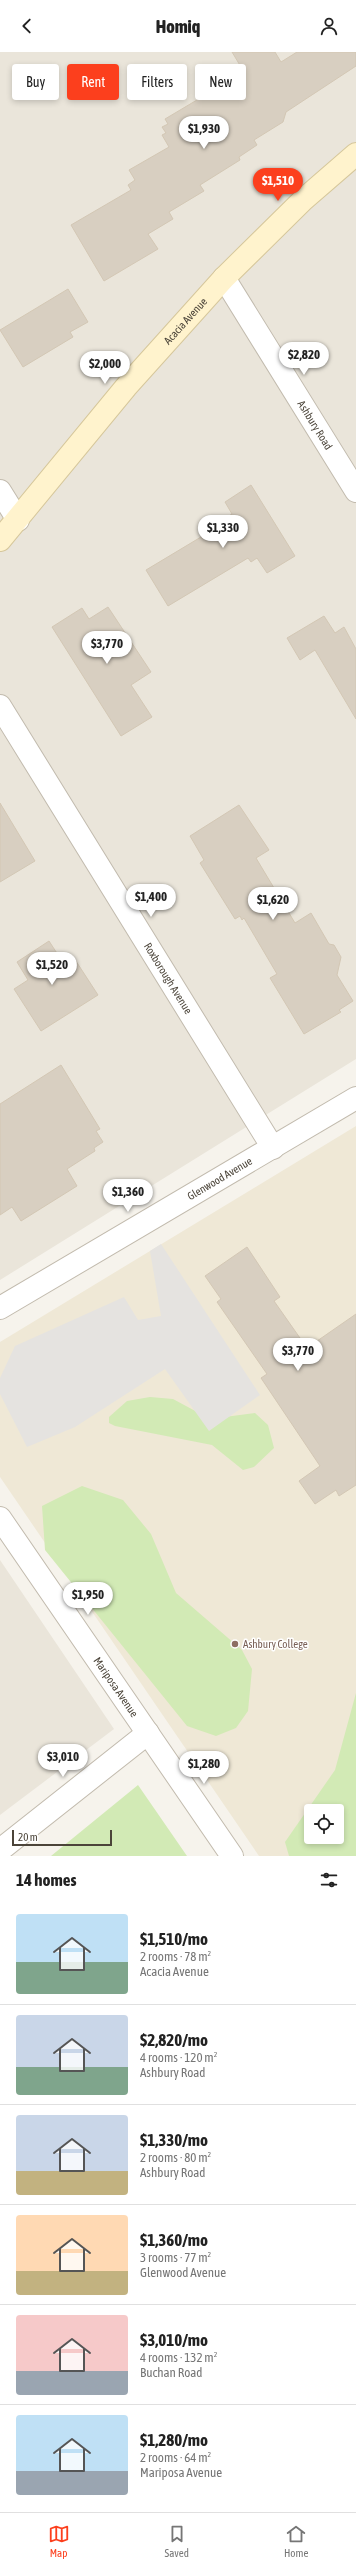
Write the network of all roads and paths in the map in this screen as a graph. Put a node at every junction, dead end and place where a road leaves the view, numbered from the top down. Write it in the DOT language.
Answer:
graph roads {
  1 [pos="356,154"];
  2 [pos="224,278"];
  3 [pos="0,491"];
  4 [pos="356,491"];
  5 [pos="18,520"];
  6 [pos="0,540"];
  7 [pos="0,706"];
  8 [pos="356,1098"];
  9 [pos="273,1148"];
  10 [pos="0,1308"];
  11 [pos="0,1518"];
  12 [pos="148,1733"];
  13 [pos="0,1850"];
  14 [pos="232,1856"];
  1 -- 2 [label="street, Acacia Avenue"];
  2 -- 4 [label="street, Ashbury Road"];
  2 -- 5 [label="street, Acacia Avenue"];
  3 -- 5 [label="street"];
  5 -- 6 [label="street, Acacia Avenue"];
  7 -- 9 [label="street, Roxborough Avenue"];
  8 -- 9 [label="street, Glenwood Avenue"];
  9 -- 10 [label="street, Glenwood Avenue"];
  11 -- 12 [label="street, Mariposa Avenue"];
  12 -- 13 [label="street"];
  12 -- 14 [label="street, Mariposa Avenue"];
}
